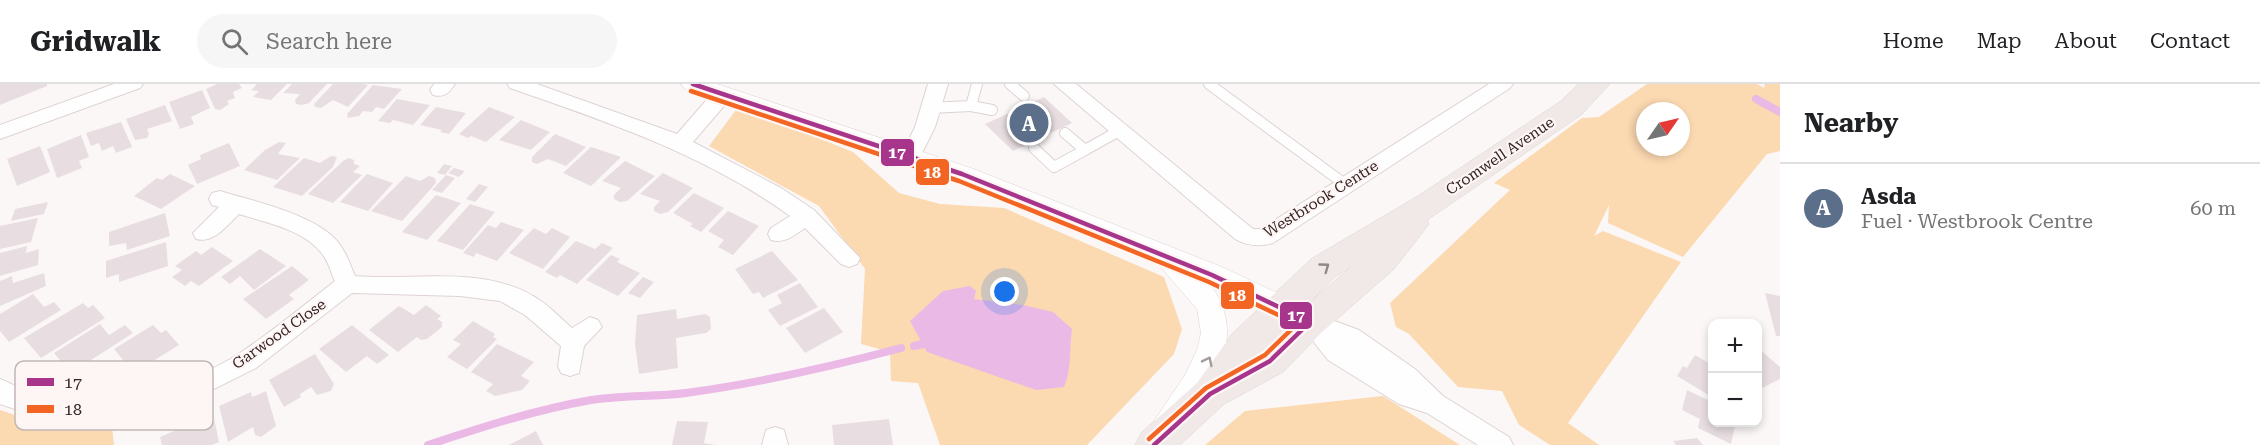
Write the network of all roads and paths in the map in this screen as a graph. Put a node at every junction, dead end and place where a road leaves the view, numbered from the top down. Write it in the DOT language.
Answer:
graph roads {
  1 [pos="133,84"];
  2 [pos="517,84"];
  3 [pos="693,84"];
  4 [pos="938,84"];
  5 [pos="976,84"];
  6 [pos="1010,84"];
  7 [pos="1064,84"];
  8 [pos="1209,84"];
  9 [pos="1503,84"];
  10 [pos="1596,84"];
  11 [pos="1623,84"];
  12 [pos="723,94"];
  13 [pos="1024,96"];
  14 [pos="971,106"];
  15 [pos="930,108"];
  16 [pos="1571,108"];
  17 [pos="992,111"];
  18 [pos="1119,131"];
  19 [pos="0,132"];
  20 [pos="1065,133"];
  21 [pos="680,144"];
  22 [pos="1034,148"];
  23 [pos="1084,150"];
  24 [pos="911,156"];
  25 [pos="1346,185"];
  26 [pos="806,216"];
  27 [pos="204,233"];
  28 [pos="779,234"];
  29 [pos="1164,256"];
  30 [pos="849,258"];
  31 [pos="348,284"];
  32 [pos="1296,314"];
  33 [pos="570,366"];
  34 [pos="213,378"];
  35 [pos="0,390"];
  36 [pos="15,399"];
  37 [pos="1154,445"];
  38 [pos="1500,445"];
  1 -- 19 [label="street"];
  2 -- 21 [label="street"];
  3 -- 12 [label="street"];
  4 -- 15 [label="street"];
  5 -- 14 [label="lane"];
  6 -- 13 [label="lane"];
  7 -- 18 [label="street, Westbrook Centre"];
  8 -- 25 [label="lane"];
  9 -- 25 [label="street, Westbrook Centre"];
  10 -- 16 [label="main road, Cromwell Avenue"];
  11 -- 16 [label="main road, Cromwell Avenue"];
  12 -- 21 [label="street"];
  12 -- 24 [label="street"];
  14 -- 15 [label="lane"];
  14 -- 17 [label="lane"];
  15 -- 24 [label="street"];
  16 -- 32 [label="main road, Cromwell Avenue"];
  18 -- 23 [label="lane"];
  18 -- 25 [label="street, Westbrook Centre"];
  20 -- 23 [label="lane"];
  21 -- 26 [label="street"];
  22 -- 23 [label="lane"];
  24 -- 29 [label="street"];
  26 -- 28 [label="street"];
  26 -- 30 [label="street"];
  27 -- 31 [label="street"];
  29 -- 32 [label="street"];
  37 -- 29 [label="street, one-way"];
  31 -- 33 [label="street"];
  31 -- 34 [label="street, Garwood Close"];
  32 -- 37 [label="main road, Cromwell Avenue"];
  32 -- 38 [label="street"];
  35 -- 36 [label="street, Garwood Close"];
}
